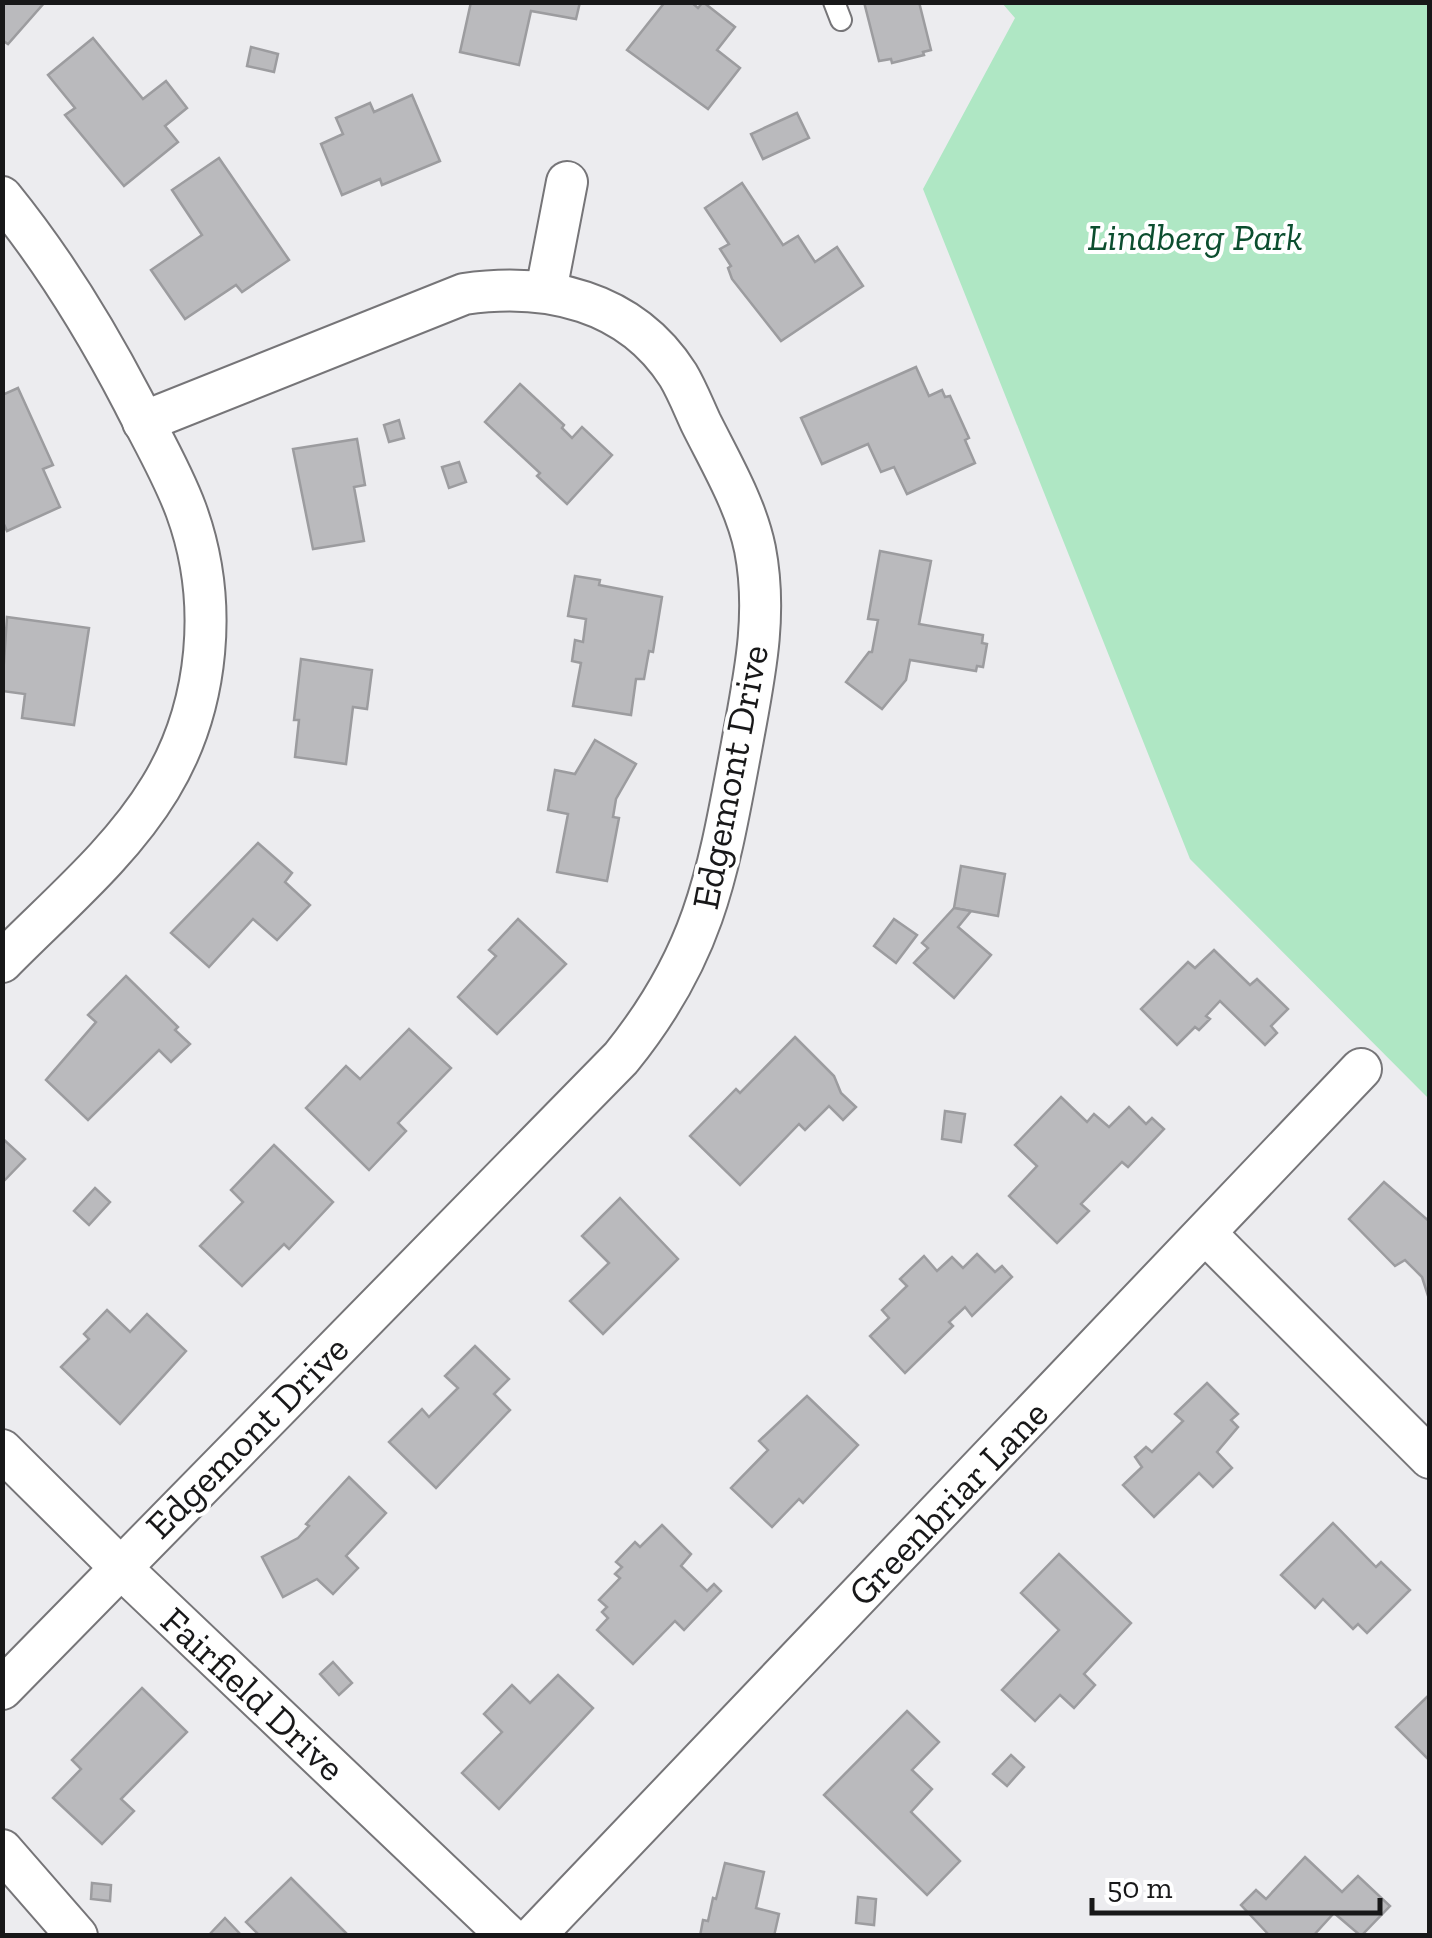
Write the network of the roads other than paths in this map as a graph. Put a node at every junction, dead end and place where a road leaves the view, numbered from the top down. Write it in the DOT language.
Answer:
graph roads {
  1 [pos="567,182"];
  2 [pos="2,197"];
  3 [pos="546,291"];
  4 [pos="143,422"];
  5 [pos="2,962"];
  6 [pos="1362,1070"];
  7 [pos="1206,1234"];
  8 [pos="2,1450"];
  9 [pos="1430,1458"];
  10 [pos="120,1567"];
  11 [pos="2,1688"];
  12 [pos="2,1850"];
  13 [pos="77,1936"];
  14 [pos="508,1936"];
  15 [pos="534,1936"];
  1 -- 3 [label="street"];
  2 -- 4 [label="street"];
  3 -- 4 [label="street, Edgemont Drive"];
  3 -- 10 [label="street, Edgemont Drive"];
  4 -- 5 [label="street"];
  6 -- 7 [label="street, Greenbriar Lane"];
  7 -- 9 [label="street"];
  7 -- 15 [label="street, Greenbriar Lane"];
  8 -- 10 [label="street, Fairfield Drive"];
  10 -- 11 [label="street, Edgemont Drive"];
  10 -- 14 [label="street, Fairfield Drive"];
  12 -- 13 [label="street"];
}
